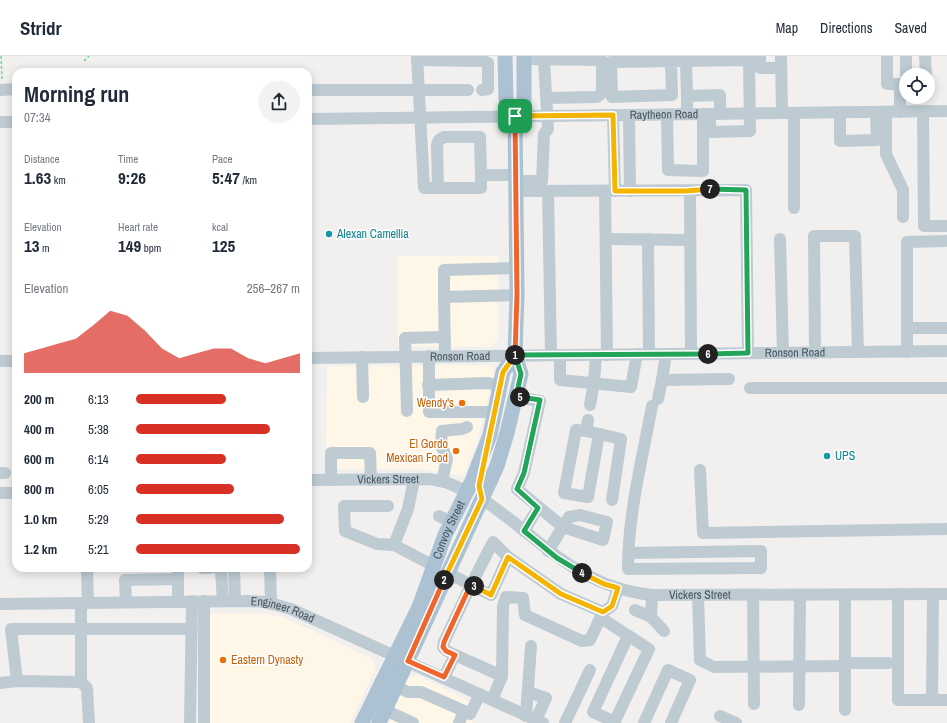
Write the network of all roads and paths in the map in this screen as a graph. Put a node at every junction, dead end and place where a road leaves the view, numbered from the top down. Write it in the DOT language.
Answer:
graph roads {
  1 [pos="1,56"];
  2 [pos="89,56"];
  3 [pos="505,56"];
  4 [pos="760,56"];
  5 [pos="887,56"];
  6 [pos="906,56"];
  7 [pos="925,56"];
  8 [pos="524,57"];
  9 [pos="417,58"];
  10 [pos="482,58"];
  11 [pos="544,60"];
  12 [pos="84,61"];
  13 [pos="671,61"];
  14 [pos="686,61"];
  15 [pos="781,62"];
  16 [pos="905,68"];
  17 [pos="926,68"];
  18 [pos="899,82"];
  19 [pos="1,84"];
  20 [pos="12,88"];
  21 [pos="418,89"];
  22 [pos="312,90"];
  23 [pos="468,90"];
  24 [pos="482,90"];
  25 [pos="672,95"];
  26 [pos="617,96"];
  27 [pos="644,96"];
  28 [pos="687,96"];
  29 [pos="547,98"];
  30 [pos="597,98"];
  31 [pos="901,104"];
  32 [pos="947,111"];
  33 [pos="840,112"];
  34 [pos="881,112"];
  35 [pos="900,112"];
  36 [pos="923,112"];
  37 [pos="750,113"];
  38 [pos="788,113"];
  39 [pos="645,114"];
  40 [pos="670,114"];
  41 [pos="687,114"];
  42 [pos="711,114"];
  43 [pos="736,114"];
  44 [pos="548,115"];
  45 [pos="598,115"];
  46 [pos="620,115"];
  47 [pos="515,116"];
  48 [pos="419,118"];
  49 [pos="312,119"];
  50 [pos="0,122"];
  51 [pos="12,122"];
  52 [pos="737,131"];
  53 [pos="480,175"];
  54 [pos="516,182"];
  55 [pos="438,188"];
  56 [pos="544,188"];
  57 [pos="610,191"];
  58 [pos="630,191"];
  59 [pos="690,191"];
  60 [pos="794,208"];
  61 [pos="903,217"];
  62 [pos="947,226"];
  63 [pos="606,239"];
  64 [pos="648,239"];
  65 [pos="690,240"];
  66 [pos="780,240"];
  67 [pos="947,241"];
  68 [pos="517,268"];
  69 [pos="517,295"];
  70 [pos="444,297"];
  71 [pos="907,328"];
  72 [pos="947,328"];
  73 [pos="445,337"];
  74 [pos="947,351"];
  75 [pos="858,352"];
  76 [pos="907,352"];
  77 [pos="748,353"];
  78 [pos="783,353"];
  79 [pos="816,353"];
  80 [pos="643,354"];
  81 [pos="666,354"];
  82 [pos="691,354"];
  83 [pos="515,355"];
  84 [pos="556,355"];
  85 [pos="601,355"];
  86 [pos="405,356"];
  87 [pos="429,356"];
  88 [pos="445,356"];
  89 [pos="362,357"];
  90 [pos="312,358"];
  91 [pos="0,361"];
  92 [pos="12,361"];
  93 [pos="729,379"];
  94 [pos="662,380"];
  95 [pos="594,382"];
  96 [pos="428,385"];
  97 [pos="500,386"];
  98 [pos="750,388"];
  99 [pos="947,388"];
  100 [pos="363,397"];
  101 [pos="516,397"];
  102 [pos="590,405"];
  103 [pos="407,411"];
  104 [pos="495,412"];
  105 [pos="467,427"];
  106 [pos="439,428"];
  107 [pos="599,434"];
  108 [pos="490,435"];
  109 [pos="700,470"];
  110 [pos="312,480"];
  111 [pos="331,480"];
  112 [pos="371,480"];
  113 [pos="414,480"];
  114 [pos="441,481"];
  115 [pos="466,491"];
  116 [pos="0,493"];
  117 [pos="12,493"];
  118 [pos="482,499"];
  119 [pos="612,500"];
  120 [pos="538,508"];
  121 [pos="408,510"];
  122 [pos="947,529"];
  123 [pos="524,531"];
  124 [pos="394,545"];
  125 [pos="548,551"];
  126 [pos="628,553"];
  127 [pos="455,556"];
  128 [pos="508,557"];
  129 [pos="434,566"];
  130 [pos="628,569"];
  131 [pos="87,572"];
  132 [pos="221,572"];
  133 [pos="234,572"];
  134 [pos="270,572"];
  135 [pos="448,573"];
  136 [pos="178,574"];
  137 [pos="471,585"];
  138 [pos="622,589"];
  139 [pos="845,594"];
  140 [pos="898,594"];
  141 [pos="933,594"];
  142 [pos="947,594"];
  143 [pos="652,595"];
  144 [pos="698,595"];
  145 [pos="753,595"];
  146 [pos="800,595"];
  147 [pos="192,601"];
  148 [pos="204,601"];
  149 [pos="223,601"];
  150 [pos="235,601"];
  151 [pos="126,602"];
  152 [pos="178,602"];
  153 [pos="84,603"];
  154 [pos="0,604"];
  155 [pos="271,604"];
  156 [pos="635,610"];
  157 [pos="602,615"];
  158 [pos="651,617"];
  159 [pos="81,629"];
  160 [pos="192,629"];
  161 [pos="664,631"];
  162 [pos="628,636"];
  163 [pos="531,646"];
  164 [pos="455,655"];
  165 [pos="402,658"];
  166 [pos="888,663"];
  167 [pos="845,665"];
  168 [pos="754,667"];
  169 [pos="799,667"];
  170 [pos="590,670"];
  171 [pos="502,676"];
  172 [pos="444,677"];
  173 [pos="17,681"];
  174 [pos="81,682"];
  175 [pos="0,683"];
  176 [pos="396,687"];
  177 [pos="528,692"];
  178 [pos="480,694"];
  179 [pos="492,700"];
  180 [pos="932,700"];
  181 [pos="947,700"];
  182 [pos="754,704"];
  183 [pos="799,705"];
  184 [pos="845,710"];
  185 [pos="464,711"];
  186 [pos="720,716"];
  187 [pos="382,717"];
  188 [pos="536,720"];
  189 [pos="89,723"];
  190 [pos="190,723"];
  191 [pos="204,723"];
  192 [pos="362,723"];
  193 [pos="413,723"];
  194 [pos="459,723"];
  195 [pos="566,723"];
  196 [pos="614,723"];
  197 [pos="644,723"];
  198 [pos="670,723"];
  199 [pos="736,723"];
  1 -- 19 [label="path"];
  2 -- 12 [label="path"];
  3 -- 47 [label="main road, Convoy Street"];
  4 -- 15 [label="street"];
  5 -- 18 [label="street"];
  6 -- 16 [label="street"];
  7 -- 17 [label="street"];
  8 -- 11 [label="street"];
  8 -- 47 [label="main road, Convoy Street"];
  9 -- 10 [label="street"];
  9 -- 21 [label="street"];
  10 -- 24 [label="street"];
  11 -- 29 [label="street"];
  11 -- 30 [label="street"];
  13 -- 14 [label="street"];
  13 -- 25 [label="street"];
  13 -- 26 [label="street"];
  14 -- 28 [label="street"];
  14 -- 37 [label="street"];
  15 -- 38 [label="street"];
  19 -- 20 [label="street"];
  21 -- 22 [label="street"];
  21 -- 23 [label="street"];
  21 -- 48 [label="street"];
  25 -- 27 [label="street"];
  25 -- 40 [label="street"];
  26 -- 27 [label="street"];
  26 -- 46 [label="street"];
  27 -- 39 [label="street"];
  28 -- 41 [label="street"];
  28 -- 42 [label="street"];
  29 -- 30 [label="street"];
  29 -- 44 [label="street"];
  30 -- 45 [label="street"];
  31 -- 35 [label="street"];
  32 -- 36 [label="street, Raytheon Road"];
  33 -- 34 [label="street, Raytheon Road"];
  33 -- 34 [label="street"];
  33 -- 38 [label="street, Raytheon Road"];
  34 -- 35 [label="street, Raytheon Road"];
  34 -- 61 [label="street"];
  35 -- 36 [label="street, Raytheon Road"];
  36 -- 62 [label="street"];
  37 -- 38 [label="street, Raytheon Road"];
  37 -- 43 [label="street, Raytheon Road"];
  37 -- 52 [label="street"];
  38 -- 60 [label="street"];
  39 -- 40 [label="street, Raytheon Road"];
  39 -- 46 [label="street, Raytheon Road"];
  40 -- 41 [label="street, Raytheon Road"];
  40 -- 42 [label="street"];
  41 -- 42 [label="street, Raytheon Road"];
  42 -- 43 [label="street, Raytheon Road"];
  42 -- 52 [label="street"];
  43 -- 52 [label="street"];
  44 -- 45 [label="street, Raytheon Road"];
  44 -- 47 [label="street, Raytheon Road"];
  44 -- 56 [label="street"];
  45 -- 46 [label="street, Raytheon Road"];
  46 -- 57 [label="street"];
  46 -- 58 [label="street"];
  47 -- 48 [label="street, Raytheon Road"];
  47 -- 54 [label="main road, Convoy Street"];
  48 -- 49 [label="street, Raytheon Road"];
  48 -- 55 [label="street"];
  50 -- 51 [label="street"];
  53 -- 54 [label="street"];
  53 -- 55 [label="street"];
  53 -- 55 [label="street"];
  54 -- 56 [label="street"];
  54 -- 68 [label="main road, Convoy Street"];
  56 -- 57 [label="street"];
  56 -- 84 [label="street"];
  57 -- 58 [label="street"];
  57 -- 63 [label="street"];
  58 -- 59 [label="street"];
  59 -- 65 [label="street"];
  59 -- 77 [label="street"];
  63 -- 64 [label="street"];
  63 -- 85 [label="street"];
  64 -- 65 [label="street"];
  64 -- 80 [label="street"];
  65 -- 82 [label="street"];
  66 -- 78 [label="street"];
  67 -- 71 [label="street"];
  68 -- 69 [label="main road, Convoy Street"];
  68 -- 70 [label="street"];
  69 -- 70 [label="street"];
  69 -- 83 [label="main road, Convoy Street"];
  70 -- 73 [label="street"];
  71 -- 72 [label="street"];
  71 -- 76 [label="street"];
  73 -- 86 [label="street"];
  73 -- 88 [label="street"];
  74 -- 76 [label="street, Ronson Road"];
  75 -- 76 [label="street, Ronson Road"];
  75 -- 79 [label="street, Ronson Road"];
  75 -- 79 [label="street"];
  77 -- 78 [label="street, Ronson Road"];
  77 -- 82 [label="street, Ronson Road"];
  78 -- 79 [label="street, Ronson Road"];
  80 -- 81 [label="street, Ronson Road"];
  80 -- 85 [label="street, Ronson Road"];
  80 -- 95 [label="street"];
  81 -- 82 [label="street, Ronson Road"];
  81 -- 94 [label="street"];
  83 -- 84 [label="street, Ronson Road"];
  83 -- 88 [label="street, Ronson Road"];
  83 -- 97 [label="main road, Convoy Street"];
  83 -- 101 [label="main road, Convoy Street"];
  84 -- 85 [label="street, Ronson Road"];
  84 -- 95 [label="street"];
  85 -- 95 [label="street"];
  86 -- 87 [label="street, Ronson Road"];
  86 -- 89 [label="street, Ronson Road"];
  86 -- 103 [label="street"];
  87 -- 88 [label="street, Ronson Road"];
  87 -- 96 [label="street"];
  89 -- 90 [label="street, Ronson Road"];
  89 -- 100 [label="street"];
  91 -- 92 [label="street"];
  93 -- 94 [label="street"];
  94 -- 126 [label="street"];
  95 -- 102 [label="street"];
  96 -- 97 [label="street"];
  96 -- 104 [label="street"];
  97 -- 104 [label="main road, Convoy Street"];
  98 -- 99 [label="street"];
  101 -- 118 [label="main road, Convoy Street"];
  101 -- 120 [label="street"];
  104 -- 108 [label="main road, Convoy Street"];
  105 -- 114 [label="street"];
  106 -- 114 [label="street"];
  107 -- 107 [label="street"];
  107 -- 119 [label="street"];
  108 -- 115 [label="main road, Convoy Street"];
  108 -- 118 [label="main road"];
  109 -- 122 [label="street"];
  110 -- 111 [label="street, Vickers Street"];
  111 -- 112 [label="street, Vickers Street"];
  111 -- 112 [label="street"];
  112 -- 113 [label="street, Vickers Street"];
  113 -- 114 [label="street, Vickers Street"];
  113 -- 121 [label="street"];
  114 -- 115 [label="street, Vickers Street"];
  115 -- 127 [label="main road"];
  115 -- 129 [label="main road, Convoy Street"];
  116 -- 117 [label="street"];
  118 -- 123 [label="street, Vickers Street"];
  118 -- 127 [label="main road, Convoy Street"];
  120 -- 123 [label="street"];
  120 -- 125 [label="street"];
  121 -- 124 [label="street"];
  121 -- 124 [label="street"];
  123 -- 125 [label="street, Vickers Street"];
  124 -- 129 [label="street"];
  125 -- 138 [label="street, Vickers Street"];
  126 -- 130 [label="street"];
  126 -- 130 [label="street"];
  127 -- 135 [label="main road, Convoy Street"];
  128 -- 137 [label="street"];
  128 -- 137 [label="street"];
  128 -- 157 [label="street"];
  129 -- 165 [label="main road, Convoy Street"];
  130 -- 138 [label="street"];
  131 -- 153 [label="street"];
  132 -- 149 [label="street"];
  133 -- 150 [label="street"];
  134 -- 155 [label="street"];
  135 -- 137 [label="street"];
  135 -- 165 [label="main road, Convoy Street"];
  136 -- 151 [label="street"];
  136 -- 152 [label="street"];
  137 -- 164 [label="street"];
  138 -- 143 [label="street, Vickers Street"];
  138 -- 157 [label="street"];
  139 -- 140 [label="street, Vickers Street"];
  139 -- 146 [label="street, Vickers Street"];
  139 -- 167 [label="street"];
  140 -- 141 [label="street, Vickers Street"];
  140 -- 180 [label="street"];
  141 -- 142 [label="street, Vickers Street"];
  141 -- 180 [label="street"];
  143 -- 144 [label="street, Vickers Street"];
  143 -- 158 [label="street"];
  144 -- 145 [label="street, Vickers Street"];
  144 -- 168 [label="street"];
  145 -- 146 [label="street, Vickers Street"];
  145 -- 168 [label="street"];
  146 -- 169 [label="street"];
  147 -- 148 [label="street, Engineer Road"];
  147 -- 152 [label="street, Engineer Road"];
  147 -- 160 [label="street"];
  148 -- 149 [label="street, Engineer Road"];
  148 -- 191 [label="street"];
  149 -- 150 [label="street, Engineer Road"];
  150 -- 155 [label="street, Engineer Road"];
  151 -- 152 [label="street, Engineer Road"];
  151 -- 153 [label="street, Engineer Road"];
  153 -- 154 [label="street, Engineer Road"];
  153 -- 159 [label="street"];
  155 -- 165 [label="street, Engineer Road"];
  156 -- 158 [label="street"];
  157 -- 162 [label="street"];
  157 -- 171 [label="street"];
  158 -- 161 [label="street"];
  159 -- 160 [label="street"];
  159 -- 173 [label="street"];
  159 -- 174 [label="street"];
  160 -- 190 [label="street"];
  162 -- 196 [label="street"];
  162 -- 196 [label="street"];
  163 -- 177 [label="street"];
  164 -- 171 [label="street"];
  164 -- 172 [label="street"];
  165 -- 172 [label="street, Engineer Road"];
  165 -- 176 [label="main road, Convoy Street"];
  165 -- 192 [label="main road, Convoy Street"];
  166 -- 167 [label="street"];
  167 -- 169 [label="street"];
  167 -- 184 [label="street"];
  168 -- 169 [label="street"];
  168 -- 182 [label="street"];
  169 -- 183 [label="street"];
  170 -- 195 [label="street"];
  171 -- 179 [label="street"];
  172 -- 178 [label="street, Engineer Road"];
  173 -- 174 [label="street"];
  173 -- 175 [label="street"];
  174 -- 189 [label="street"];
  176 -- 185 [label="street"];
  176 -- 187 [label="main road, Convoy Street"];
  177 -- 188 [label="street"];
  177 -- 188 [label="street"];
  178 -- 179 [label="street, Engineer Road"];
  178 -- 185 [label="street"];
  179 -- 188 [label="street, Engineer Road"];
  180 -- 181 [label="street"];
  185 -- 194 [label="street"];
  186 -- 199 [label="street"];
  187 -- 193 [label="street"];
  197 -- 198 [label="street"];
}
